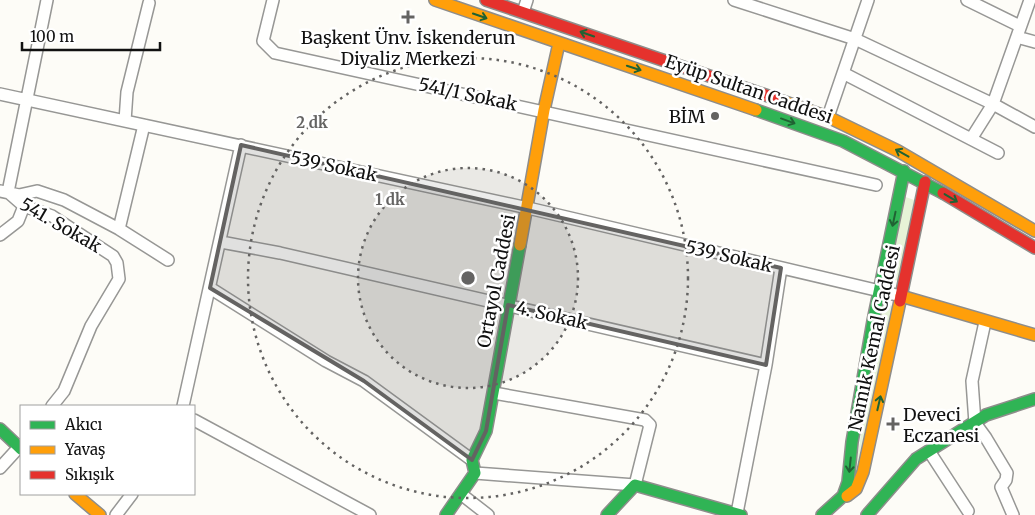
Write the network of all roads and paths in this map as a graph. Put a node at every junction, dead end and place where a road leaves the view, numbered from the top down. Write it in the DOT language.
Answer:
graph roads {
  1 [pos="45,0"];
  2 [pos="273,0"];
  3 [pos="434,0"];
  4 [pos="486,0"];
  5 [pos="527,0"];
  6 [pos="734,0"];
  7 [pos="868,0"];
  8 [pos="967,0"];
  9 [pos="1030,0"];
  10 [pos="149,3"];
  11 [pos="523,12"];
  12 [pos="1019,31"];
  13 [pos="855,39"];
  14 [pos="1035,42"];
  15 [pos="559,43"];
  16 [pos="843,73"];
  17 [pos="0,94"];
  18 [pos="26,100"];
  19 [pos="993,104"];
  20 [pos="544,110"];
  21 [pos="828,117"];
  22 [pos="124,121"];
  23 [pos="144,125"];
  24 [pos="1035,127"];
  25 [pos="971,139"];
  26 [pos="242,145"];
  27 [pos="998,153"];
  28 [pos="904,171"];
  29 [pos="925,182"];
  30 [pos="876,185"];
  31 [pos="3,192"];
  32 [pos="24,206"];
  33 [pos="528,208"];
  34 [pos="119,229"];
  35 [pos="1035,231"];
  36 [pos="0,235"];
  37 [pos="221,242"];
  38 [pos="1035,248"];
  39 [pos="168,260"];
  40 [pos="781,268"];
  41 [pos="210,288"];
  42 [pos="879,290"];
  43 [pos="901,296"];
  44 [pos="508,305"];
  45 [pos="985,322"];
  46 [pos="1035,335"];
  47 [pos="766,365"];
  48 [pos="494,393"];
  49 [pos="1035,399"];
  50 [pos="53,405"];
  51 [pos="183,405"];
  52 [pos="195,421"];
  53 [pos="975,423"];
  54 [pos="0,429"];
  55 [pos="20,446"];
  56 [pos="20,448"];
  57 [pos="928,451"];
  58 [pos="472,460"];
  59 [pos="0,468"];
  60 [pos="475,473"];
  61 [pos="635,485"];
  62 [pos="461,494"];
  63 [pos="76,495"];
  64 [pos="131,495"];
  65 [pos="845,496"];
  66 [pos="968,511"];
  67 [pos="739,514"];
  68 [pos="100,515"];
  69 [pos="116,515"];
  70 [pos="370,515"];
  71 [pos="446,515"];
  72 [pos="488,515"];
  73 [pos="607,515"];
  74 [pos="822,515"];
  75 [pos="863,515"];
  76 [pos="867,515"];
  77 [pos="1013,515"];
  1 -- 18 [label="street, 541. Sokak"];
  2 -- 20 [label="street, 541/1 Sokak"];
  3 -- 15 [label="street, Eyüp Sultan Caddesi, one-way"];
  4 -- 11 [label="street"];
  5 -- 11 [label="street"];
  6 -- 13 [label="street"];
  7 -- 13 [label="street"];
  8 -- 12 [label="street"];
  9 -- 12 [label="street"];
  10 -- 22 [label="street"];
  21 -- 11 [label="street, one-way"];
  12 -- 14 [label="street"];
  12 -- 19 [label="street"];
  13 -- 16 [label="street"];
  13 -- 19 [label="street"];
  15 -- 20 [label="street, Ortayol Caddesi"];
  15 -- 28 [label="street, Eyüp Sultan Caddesi, one-way"];
  16 -- 21 [label="street"];
  16 -- 25 [label="street"];
  17 -- 18 [label="street, 539 Sokak"];
  18 -- 22 [label="street, 539 Sokak"];
  18 -- 31 [label="street, 541. Sokak"];
  19 -- 24 [label="street"];
  19 -- 25 [label="street"];
  20 -- 30 [label="street"];
  20 -- 33 [label="street, Ortayol Caddesi"];
  35 -- 21 [label="street, one-way"];
  22 -- 23 [label="street, 539 Sokak"];
  23 -- 26 [label="street, 539 Sokak"];
  23 -- 34 [label="street"];
  25 -- 27 [label="street"];
  26 -- 33 [label="street, 539 Sokak"];
  26 -- 37 [label="street"];
  28 -- 29 [label="street, Eyüp Sultan Caddesi"];
  28 -- 42 [label="street, one-way"];
  29 -- 38 [label="street, Eyüp Sultan Caddesi, one-way"];
  29 -- 43 [label="street, Namık Kemal Caddesi"];
  31 -- 32 [label="street, 541. Sokak"];
  31 -- 34 [label="street"];
  32 -- 36 [label="street"];
  32 -- 50 [label="street, 541. Sokak"];
  33 -- 40 [label="street, 539 Sokak"];
  33 -- 44 [label="street, Ortayol Caddesi"];
  34 -- 39 [label="street"];
  37 -- 41 [label="street"];
  37 -- 44 [label="street, 4. Sokak"];
  40 -- 42 [label="street, 539 Sokak"];
  40 -- 47 [label="street"];
  41 -- 51 [label="street"];
  41 -- 58 [label="street"];
  42 -- 43 [label="street, 539 Sokak"];
  42 -- 65 [label="street, one-way"];
  43 -- 45 [label="street"];
  65 -- 43 [label="street, Namık Kemal Caddesi, one-way"];
  44 -- 47 [label="street, 4. Sokak"];
  44 -- 48 [label="street, Ortayol Caddesi"];
  45 -- 46 [label="street"];
  45 -- 53 [label="street"];
  47 -- 67 [label="street"];
  48 -- 58 [label="street, Ortayol Caddesi"];
  48 -- 61 [label="street"];
  49 -- 53 [label="street"];
  52 -- 70 [label="street"];
  53 -- 57 [label="street"];
  53 -- 77 [label="street"];
  54 -- 55 [label="street"];
  56 -- 59 [label="street"];
  57 -- 66 [label="street"];
  57 -- 76 [label="street"];
  58 -- 60 [label="street"];
  60 -- 61 [label="street"];
  60 -- 62 [label="street"];
  61 -- 67 [label="street"];
  61 -- 73 [label="street"];
  62 -- 71 [label="street"];
  62 -- 72 [label="street"];
  63 -- 68 [label="street"];
  64 -- 69 [label="street"];
  65 -- 74 [label="street, Namık Kemal Caddesi"];
  65 -- 75 [label="street"];
}
